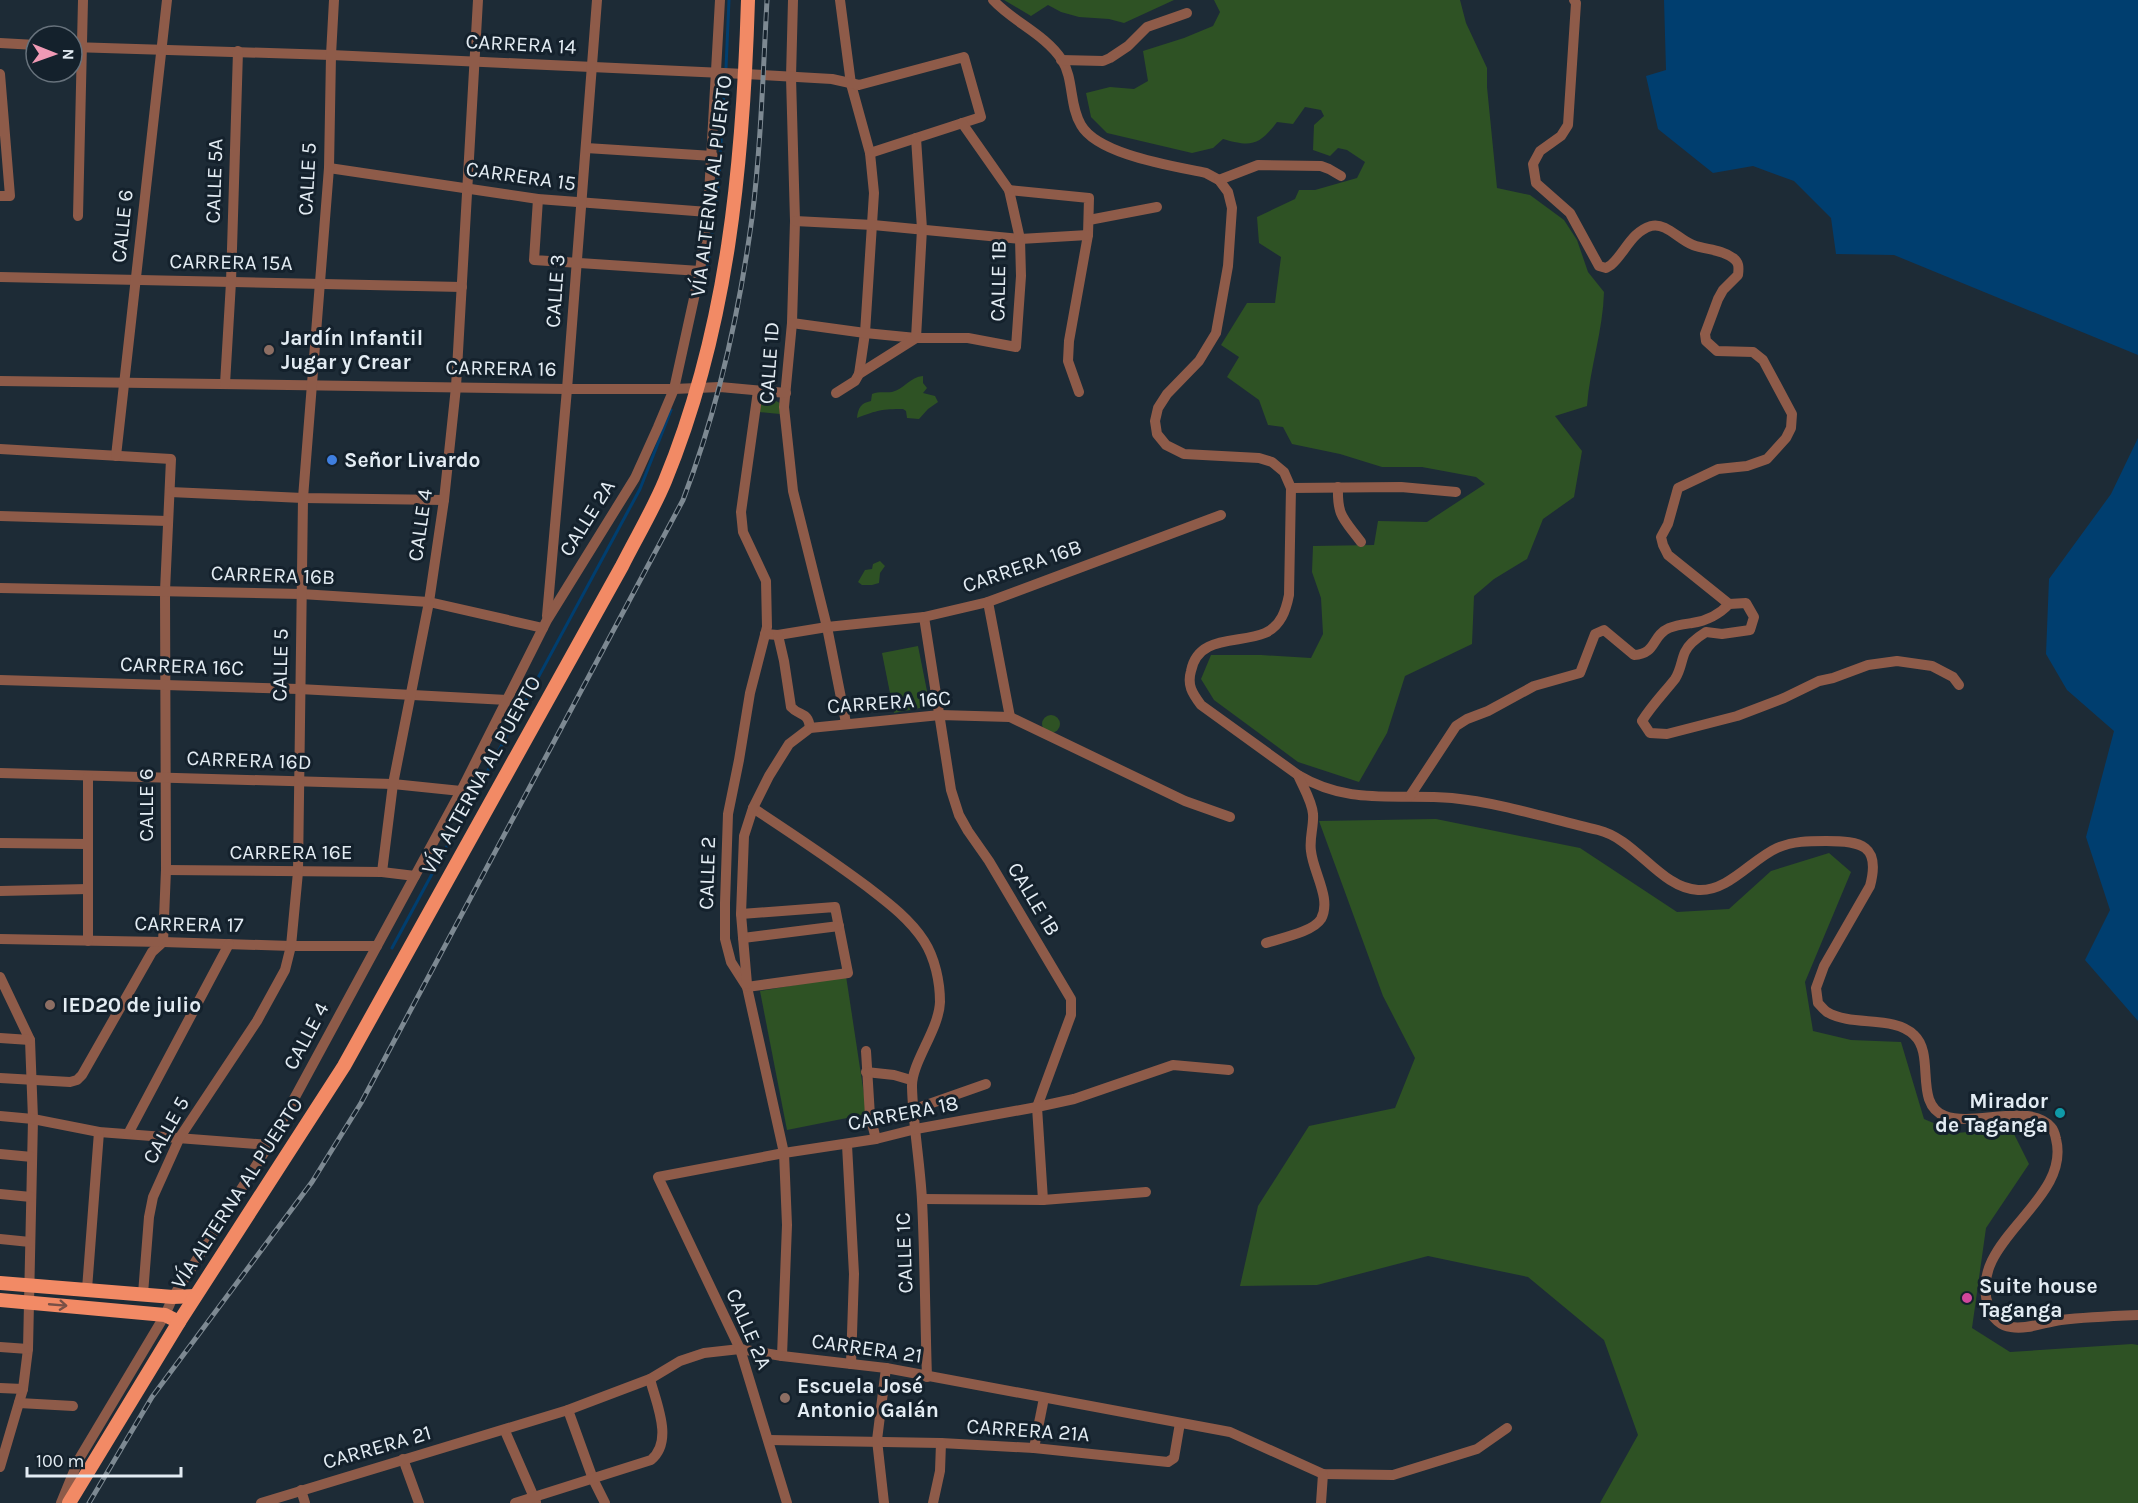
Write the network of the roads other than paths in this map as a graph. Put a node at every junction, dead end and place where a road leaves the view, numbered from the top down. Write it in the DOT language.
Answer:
graph roads {
  1 [pos="83,0"];
  2 [pos="167,0"];
  3 [pos="334,0"];
  4 [pos="478,0"];
  5 [pos="597,0"];
  6 [pos="720,0"];
  7 [pos="748,0"];
  8 [pos="793,0"];
  9 [pos="840,0"];
  10 [pos="993,0"];
  11 [pos="1574,0"];
  12 [pos="1187,13"];
  13 [pos="80,24"];
  14 [pos="0,43"];
  15 [pos="24,44"];
  16 [pos="84,47"];
  17 [pos="160,49"];
  18 [pos="238,51"];
  19 [pos="331,54"];
  20 [pos="1061,60"];
  21 [pos="475,62"];
  22 [pos="592,68"];
  23 [pos="723,73"];
  24 [pos="0,74"];
  25 [pos="746,74"];
  26 [pos="790,77"];
  27 [pos="77,84"];
  28 [pos="851,84"];
  29 [pos="962,123"];
  30 [pos="916,138"];
  31 [pos="586,148"];
  32 [pos="870,153"];
  33 [pos="713,156"];
  34 [pos="329,168"];
  35 [pos="1341,177"];
  36 [pos="1219,180"];
  37 [pos="468,188"];
  38 [pos="1009,190"];
  39 [pos="5,196"];
  40 [pos="538,199"];
  41 [pos="582,204"];
  42 [pos="1157,207"];
  43 [pos="708,212"];
  44 [pos="78,216"];
  45 [pos="1089,220"];
  46 [pos="795,221"];
  47 [pos="873,225"];
  48 [pos="922,229"];
  49 [pos="1088,235"];
  50 [pos="1020,239"];
  51 [pos="577,263"];
  52 [pos="700,271"];
  53 [pos="0,277"];
  54 [pos="135,280"];
  55 [pos="231,282"];
  56 [pos="319,284"];
  57 [pos="462,287"];
  58 [pos="792,323"];
  59 [pos="865,333"];
  60 [pos="916,338"];
  61 [pos="859,374"];
  62 [pos="0,381"];
  63 [pos="123,382"];
  64 [pos="225,384"];
  65 [pos="312,385"];
  66 [pos="456,387"];
  67 [pos="567,389"];
  68 [pos="684,389"];
  69 [pos="758,391"];
  70 [pos="1079,392"];
  71 [pos="786,393"];
  72 [pos="836,393"];
  73 [pos="0,449"];
  74 [pos="116,456"];
  75 [pos="1338,487"];
  76 [pos="1291,488"];
  77 [pos="170,492"];
  78 [pos="1456,492"];
  79 [pos="303,498"];
  80 [pos="444,500"];
  81 [pos="1221,515"];
  82 [pos="0,516"];
  83 [pos="168,521"];
  84 [pos="1361,542"];
  85 [pos="0,588"];
  86 [pos="165,591"];
  87 [pos="301,594"];
  88 [pos="429,602"];
  89 [pos="988,602"];
  90 [pos="1729,603"];
  91 [pos="924,616"];
  92 [pos="545,624"];
  93 [pos="827,627"];
  94 [pos="765,634"];
  95 [pos="778,635"];
  96 [pos="0,681"];
  97 [pos="165,685"];
  98 [pos="1959,685"];
  99 [pos="299,689"];
  100 [pos="410,695"];
  101 [pos="507,700"];
  102 [pos="939,715"];
  103 [pos="1010,717"];
  104 [pos="846,723"];
  105 [pos="810,728"];
  106 [pos="0,773"];
  107 [pos="1298,775"];
  108 [pos="88,776"];
  109 [pos="166,778"];
  110 [pos="298,781"];
  111 [pos="393,784"];
  112 [pos="461,791"];
  113 [pos="1410,796"];
  114 [pos="753,808"];
  115 [pos="1230,817"];
  116 [pos="0,843"];
  117 [pos="88,843"];
  118 [pos="166,870"];
  119 [pos="298,872"];
  120 [pos="382,872"];
  121 [pos="415,876"];
  122 [pos="88,889"];
  123 [pos="0,891"];
  124 [pos="741,914"];
  125 [pos="839,926"];
  126 [pos="743,938"];
  127 [pos="0,939"];
  128 [pos="88,941"];
  129 [pos="163,942"];
  130 [pos="1266,943"];
  131 [pos="229,944"];
  132 [pos="291,946"];
  133 [pos="377,946"];
  134 [pos="0,977"];
  135 [pos="747,987"];
  136 [pos="4,994"];
  137 [pos="0,1038"];
  138 [pos="30,1040"];
  139 [pos="866,1051"];
  140 [pos="1230,1070"];
  141 [pos="866,1072"];
  142 [pos="0,1078"];
  143 [pos="32,1080"];
  144 [pos="911,1080"];
  145 [pos="986,1084"];
  146 [pos="1037,1107"];
  147 [pos="912,1110"];
  148 [pos="0,1116"];
  149 [pos="33,1119"];
  150 [pos="916,1129"];
  151 [pos="99,1132"];
  152 [pos="128,1134"];
  153 [pos="180,1137"];
  154 [pos="876,1139"];
  155 [pos="847,1144"];
  156 [pos="269,1145"];
  157 [pos="784,1153"];
  158 [pos="0,1155"];
  159 [pos="32,1157"];
  160 [pos="658,1177"];
  161 [pos="1146,1192"];
  162 [pos="0,1194"];
  163 [pos="31,1197"];
  164 [pos="922,1199"];
  165 [pos="1043,1200"];
  166 [pos="0,1239"];
  167 [pos="30,1242"];
  168 [pos="0,1283"];
  169 [pos="29,1285"];
  170 [pos="87,1290"];
  171 [pos="143,1294"];
  172 [pos="195,1296"];
  173 [pos="173,1297"];
  174 [pos="0,1300"];
  175 [pos="28,1302"];
  176 [pos="165,1315"];
  177 [pos="2138,1315"];
  178 [pos="179,1322"];
  179 [pos="0,1347"];
  180 [pos="28,1349"];
  181 [pos="740,1349"];
  182 [pos="782,1356"];
  183 [pos="851,1364"];
  184 [pos="886,1368"];
  185 [pos="927,1377"];
  186 [pos="650,1379"];
  187 [pos="0,1388"];
  188 [pos="23,1389"];
  189 [pos="1044,1398"];
  190 [pos="19,1403"];
  191 [pos="73,1406"];
  192 [pos="568,1410"];
  193 [pos="1180,1423"];
  194 [pos="1507,1428"];
  195 [pos="505,1431"];
  196 [pos="5,1432"];
  197 [pos="769,1440"];
  198 [pos="877,1440"];
  199 [pos="941,1443"];
  200 [pos="1034,1448"];
  201 [pos="403,1459"];
  202 [pos="0,1467"];
  203 [pos="1323,1474"];
  204 [pos="593,1479"];
  205 [pos="300,1490"];
  206 [pos="535,1500"];
  207 [pos="61,1503"];
  208 [pos="69,1503"];
  209 [pos="261,1503"];
  210 [pos="305,1503"];
  211 [pos="419,1503"];
  212 [pos="514,1503"];
  213 [pos="605,1503"];
  214 [pos="787,1503"];
  215 [pos="884,1503"];
  216 [pos="933,1503"];
  217 [pos="1321,1503"];
  1 -- 13 [label="street"];
  2 -- 17 [label="street, CALLE 6"];
  3 -- 19 [label="street, CALLE 5"];
  4 -- 21 [label="street, CALLE 4"];
  5 -- 22 [label="street, CALLE 3"];
  6 -- 23 [label="street, CALLE 2A"];
  7 -- 25 [label="main road, VÍA ALTERNA AL PUERTO"];
  8 -- 26 [label="street, CALLE 1D"];
  9 -- 28 [label="street"];
  10 -- 20 [label="street"];
  11 -- 90 [label="street"];
  12 -- 20 [label="street"];
  14 -- 15 [label="street"];
  16 -- 17 [label="street, CARRERA 14"];
  17 -- 18 [label="street, CARRERA 14"];
  17 -- 54 [label="street, CALLE 6"];
  18 -- 19 [label="street, CARRERA 14"];
  18 -- 55 [label="street, CALLE 5A"];
  19 -- 21 [label="street, CARRERA 14"];
  19 -- 34 [label="street, CALLE 5"];
  20 -- 36 [label="street"];
  21 -- 22 [label="street, CARRERA 14"];
  21 -- 37 [label="street, CALLE 4"];
  22 -- 23 [label="street, CARRERA 14"];
  22 -- 31 [label="street, CALLE 3"];
  23 -- 25 [label="street, CARRERA 14"];
  23 -- 33 [label="street, CALLE 2A"];
  24 -- 39 [label="street"];
  25 -- 26 [label="street, CARRERA 14"];
  25 -- 68 [label="main road, VÍA ALTERNA AL PUERTO"];
  26 -- 28 [label="street, CARRERA 14"];
  26 -- 46 [label="street, CALLE 1D"];
  27 -- 44 [label="street"];
  28 -- 29 [label="street, CARRERA 14"];
  28 -- 32 [label="street"];
  29 -- 30 [label="street"];
  29 -- 38 [label="street, CALLE 1B"];
  30 -- 32 [label="street"];
  30 -- 48 [label="street"];
  31 -- 33 [label="street"];
  31 -- 41 [label="street, CALLE 3"];
  32 -- 47 [label="street"];
  33 -- 43 [label="street, CALLE 2A"];
  34 -- 37 [label="street, CARRERA 15"];
  34 -- 56 [label="street, CALLE 5"];
  35 -- 36 [label="street"];
  36 -- 76 [label="street"];
  37 -- 40 [label="street, CARRERA 15"];
  37 -- 57 [label="street, CALLE 4"];
  38 -- 45 [label="street"];
  38 -- 50 [label="street, CALLE 1B"];
  40 -- 41 [label="street, CARRERA 15"];
  40 -- 51 [label="street"];
  41 -- 43 [label="street, CARRERA 15"];
  41 -- 51 [label="street, CALLE 3"];
  42 -- 45 [label="street"];
  43 -- 52 [label="street, CALLE 2A"];
  45 -- 49 [label="street"];
  46 -- 47 [label="street"];
  46 -- 58 [label="street, CALLE 1D"];
  47 -- 48 [label="street"];
  47 -- 59 [label="street"];
  48 -- 50 [label="street"];
  48 -- 60 [label="street"];
  49 -- 50 [label="street"];
  49 -- 70 [label="street"];
  50 -- 60 [label="street, CALLE 1B"];
  51 -- 52 [label="street"];
  51 -- 67 [label="street, CALLE 3"];
  52 -- 68 [label="street, CALLE 2A"];
  53 -- 54 [label="street, CARRERA 15A"];
  54 -- 55 [label="street, CARRERA 15A"];
  54 -- 63 [label="street, CALLE 6"];
  55 -- 56 [label="street, CARRERA 15A"];
  55 -- 64 [label="street, CALLE 5A"];
  56 -- 57 [label="street, CARRERA 15A"];
  56 -- 65 [label="street, CALLE 5"];
  57 -- 66 [label="street, CALLE 4"];
  58 -- 59 [label="street"];
  58 -- 71 [label="street, CALLE 1D"];
  59 -- 60 [label="street"];
  59 -- 61 [label="street"];
  60 -- 61 [label="street"];
  61 -- 72 [label="street"];
  62 -- 63 [label="street, CARRERA 16"];
  63 -- 64 [label="street, CARRERA 16"];
  63 -- 74 [label="street, CALLE 6"];
  64 -- 65 [label="street, CARRERA 16"];
  65 -- 66 [label="street, CARRERA 16"];
  65 -- 79 [label="street, CALLE 5"];
  66 -- 67 [label="street, CARRERA 16"];
  66 -- 80 [label="street, CALLE 4"];
  67 -- 68 [label="street, CARRERA 16"];
  67 -- 92 [label="street, CALLE 3"];
  68 -- 69 [label="street, CARRERA 16"];
  68 -- 92 [label="street, CALLE 2A"];
  68 -- 172 [label="main road, VÍA ALTERNA AL PUERTO"];
  69 -- 71 [label="street, CARRERA 16"];
  69 -- 94 [label="street, CALLE 2"];
  71 -- 93 [label="street, CALLE 1D"];
  73 -- 74 [label="street"];
  74 -- 77 [label="street, CALLE 6"];
  75 -- 76 [label="street"];
  75 -- 78 [label="street"];
  75 -- 84 [label="street"];
  76 -- 107 [label="street"];
  77 -- 79 [label="street"];
  77 -- 83 [label="street, CALLE 6"];
  79 -- 80 [label="street"];
  79 -- 87 [label="street, CALLE 5"];
  80 -- 88 [label="street, CALLE 4"];
  81 -- 89 [label="street, CARRERA 16B"];
  82 -- 83 [label="street"];
  83 -- 86 [label="street, CALLE 6"];
  85 -- 86 [label="street, CARRERA 16B"];
  86 -- 87 [label="street, CARRERA 16B"];
  86 -- 97 [label="street, CALLE 6"];
  87 -- 88 [label="street, CARRERA 16B"];
  87 -- 99 [label="street, CALLE 5"];
  88 -- 92 [label="street, CARRERA 16B"];
  88 -- 100 [label="street, CALLE 4"];
  89 -- 91 [label="street, CARRERA 16B"];
  89 -- 103 [label="street"];
  90 -- 98 [label="street"];
  90 -- 113 [label="street"];
  91 -- 93 [label="street, CARRERA 16B"];
  91 -- 102 [label="street, CALLE 1B"];
  92 -- 101 [label="street, CALLE 2A"];
  93 -- 95 [label="street, CARRERA 16B"];
  93 -- 104 [label="street, CALLE 1D"];
  94 -- 95 [label="street, CARRERA 16B"];
  94 -- 135 [label="street, CALLE 2"];
  95 -- 105 [label="street"];
  96 -- 97 [label="street, CARRERA 16C"];
  97 -- 99 [label="street, CARRERA 16C"];
  97 -- 109 [label="street, CALLE 6"];
  99 -- 100 [label="street, CARRERA 16C"];
  99 -- 110 [label="street, CALLE 5"];
  100 -- 101 [label="street, CARRERA 16C"];
  100 -- 111 [label="street, CALLE 4"];
  101 -- 112 [label="street, CALLE 2A"];
  102 -- 103 [label="street, CARRERA 16C"];
  102 -- 104 [label="street, CARRERA 16C"];
  102 -- 146 [label="street, CALLE 1B"];
  103 -- 115 [label="street, CARRERA 16C"];
  104 -- 105 [label="street, CARRERA 16C"];
  105 -- 114 [label="street, CARRERA 16C"];
  106 -- 108 [label="street, CARRERA 16D"];
  107 -- 113 [label="street"];
  107 -- 130 [label="street"];
  108 -- 109 [label="street, CARRERA 16D"];
  108 -- 117 [label="street"];
  109 -- 110 [label="street, CARRERA 16D"];
  109 -- 118 [label="street, CALLE 6"];
  110 -- 111 [label="street, CARRERA 16D"];
  110 -- 119 [label="street, CALLE 5"];
  111 -- 112 [label="street, CARRERA 16D"];
  111 -- 120 [label="street, CALLE 4"];
  112 -- 121 [label="street, CALLE 2A"];
  113 -- 177 [label="street"];
  114 -- 124 [label="street, CARRERA 16C"];
  114 -- 144 [label="street"];
  116 -- 117 [label="street"];
  117 -- 122 [label="street"];
  118 -- 119 [label="street, CARRERA 16E"];
  118 -- 129 [label="street, CALLE 6"];
  119 -- 120 [label="street, CARRERA 16E"];
  119 -- 132 [label="street, CALLE 5"];
  120 -- 121 [label="street, CARRERA 16E"];
  121 -- 133 [label="street, CALLE 2A"];
  122 -- 123 [label="street"];
  122 -- 128 [label="street"];
  124 -- 125 [label="street"];
  124 -- 126 [label="street, CARRERA 16C"];
  125 -- 126 [label="street"];
  125 -- 135 [label="street"];
  126 -- 135 [label="street, CARRERA 16C"];
  127 -- 128 [label="street, CARRERA 17"];
  128 -- 129 [label="street, CARRERA 17"];
  129 -- 131 [label="street, CARRERA 17"];
  129 -- 143 [label="street"];
  131 -- 132 [label="street, CARRERA 17"];
  131 -- 152 [label="street"];
  132 -- 133 [label="street, CARRERA 17"];
  132 -- 153 [label="street, CALLE 5"];
  133 -- 156 [label="street, CALLE 4"];
  134 -- 136 [label="street"];
  135 -- 157 [label="street, CALLE 2"];
  136 -- 138 [label="street"];
  137 -- 138 [label="street"];
  138 -- 143 [label="street"];
  139 -- 141 [label="street"];
  140 -- 146 [label="street, CARRERA 18"];
  141 -- 144 [label="street"];
  141 -- 154 [label="street"];
  142 -- 143 [label="street"];
  143 -- 149 [label="street"];
  144 -- 147 [label="street, CALLE 1C"];
  145 -- 147 [label="street"];
  146 -- 150 [label="street, CARRERA 18"];
  146 -- 165 [label="street, CALLE 1B"];
  147 -- 150 [label="street, CALLE 1C"];
  148 -- 149 [label="street"];
  149 -- 151 [label="street"];
  149 -- 159 [label="street"];
  150 -- 154 [label="street, CARRERA 18"];
  150 -- 164 [label="street, CALLE 1C"];
  151 -- 152 [label="street"];
  151 -- 170 [label="street"];
  152 -- 153 [label="street"];
  153 -- 156 [label="street"];
  153 -- 171 [label="street, CALLE 5"];
  154 -- 155 [label="street, CARRERA 18"];
  155 -- 157 [label="street, CARRERA 18"];
  155 -- 183 [label="street"];
  156 -- 173 [label="street, CALLE 4"];
  157 -- 160 [label="street, CARRERA 18"];
  157 -- 182 [label="street, CALLE 2"];
  158 -- 159 [label="street"];
  159 -- 163 [label="street"];
  160 -- 181 [label="street, CALLE 2A"];
  161 -- 165 [label="street"];
  162 -- 163 [label="street"];
  163 -- 167 [label="street"];
  164 -- 165 [label="street"];
  164 -- 185 [label="street, CALLE 1C"];
  166 -- 167 [label="street"];
  167 -- 169 [label="street"];
  168 -- 169 [label="main road"];
  169 -- 170 [label="main road"];
  169 -- 175 [label="street"];
  170 -- 171 [label="main road"];
  171 -- 173 [label="main road"];
  172 -- 173 [label="main road"];
  172 -- 178 [label="main road, VÍA ALTERNA AL PUERTO"];
  173 -- 176 [label="street"];
  174 -- 175 [label="main road"];
  175 -- 176 [label="main road, one-way"];
  175 -- 180 [label="street"];
  176 -- 178 [label="main road"];
  176 -- 207 [label="street"];
  178 -- 208 [label="main road, VÍA ALTERNA AL PUERTO"];
  179 -- 180 [label="street"];
  180 -- 188 [label="street"];
  181 -- 182 [label="street, CARRERA 21"];
  181 -- 186 [label="street, CARRERA 21"];
  181 -- 197 [label="street, CALLE 2A"];
  182 -- 183 [label="street, CARRERA 21"];
  183 -- 184 [label="street, CARRERA 21"];
  184 -- 185 [label="street, CARRERA 21"];
  184 -- 198 [label="street"];
  185 -- 189 [label="street, CARRERA 21"];
  186 -- 192 [label="street, CARRERA 21"];
  186 -- 204 [label="street"];
  187 -- 188 [label="street"];
  188 -- 190 [label="street"];
  189 -- 193 [label="street, CARRERA 21"];
  189 -- 200 [label="street"];
  190 -- 191 [label="street"];
  190 -- 196 [label="street"];
  192 -- 195 [label="street, CARRERA 21"];
  192 -- 204 [label="street"];
  193 -- 200 [label="street, CARRERA 21A"];
  193 -- 203 [label="street, CARRERA 21"];
  194 -- 203 [label="street, CARRERA 21"];
  195 -- 201 [label="street, CARRERA 21"];
  195 -- 206 [label="street"];
  196 -- 202 [label="street"];
  197 -- 198 [label="street, CARRERA 21A"];
  197 -- 214 [label="street, CALLE 2A"];
  198 -- 199 [label="street, CARRERA 21A"];
  198 -- 215 [label="street"];
  199 -- 200 [label="street, CARRERA 21A"];
  199 -- 216 [label="street"];
  201 -- 205 [label="street, CARRERA 21"];
  201 -- 211 [label="street"];
  203 -- 217 [label="street"];
  204 -- 206 [label="street"];
  204 -- 213 [label="street"];
  205 -- 209 [label="street, CARRERA 21"];
  205 -- 210 [label="street"];
  206 -- 212 [label="street"];
}
